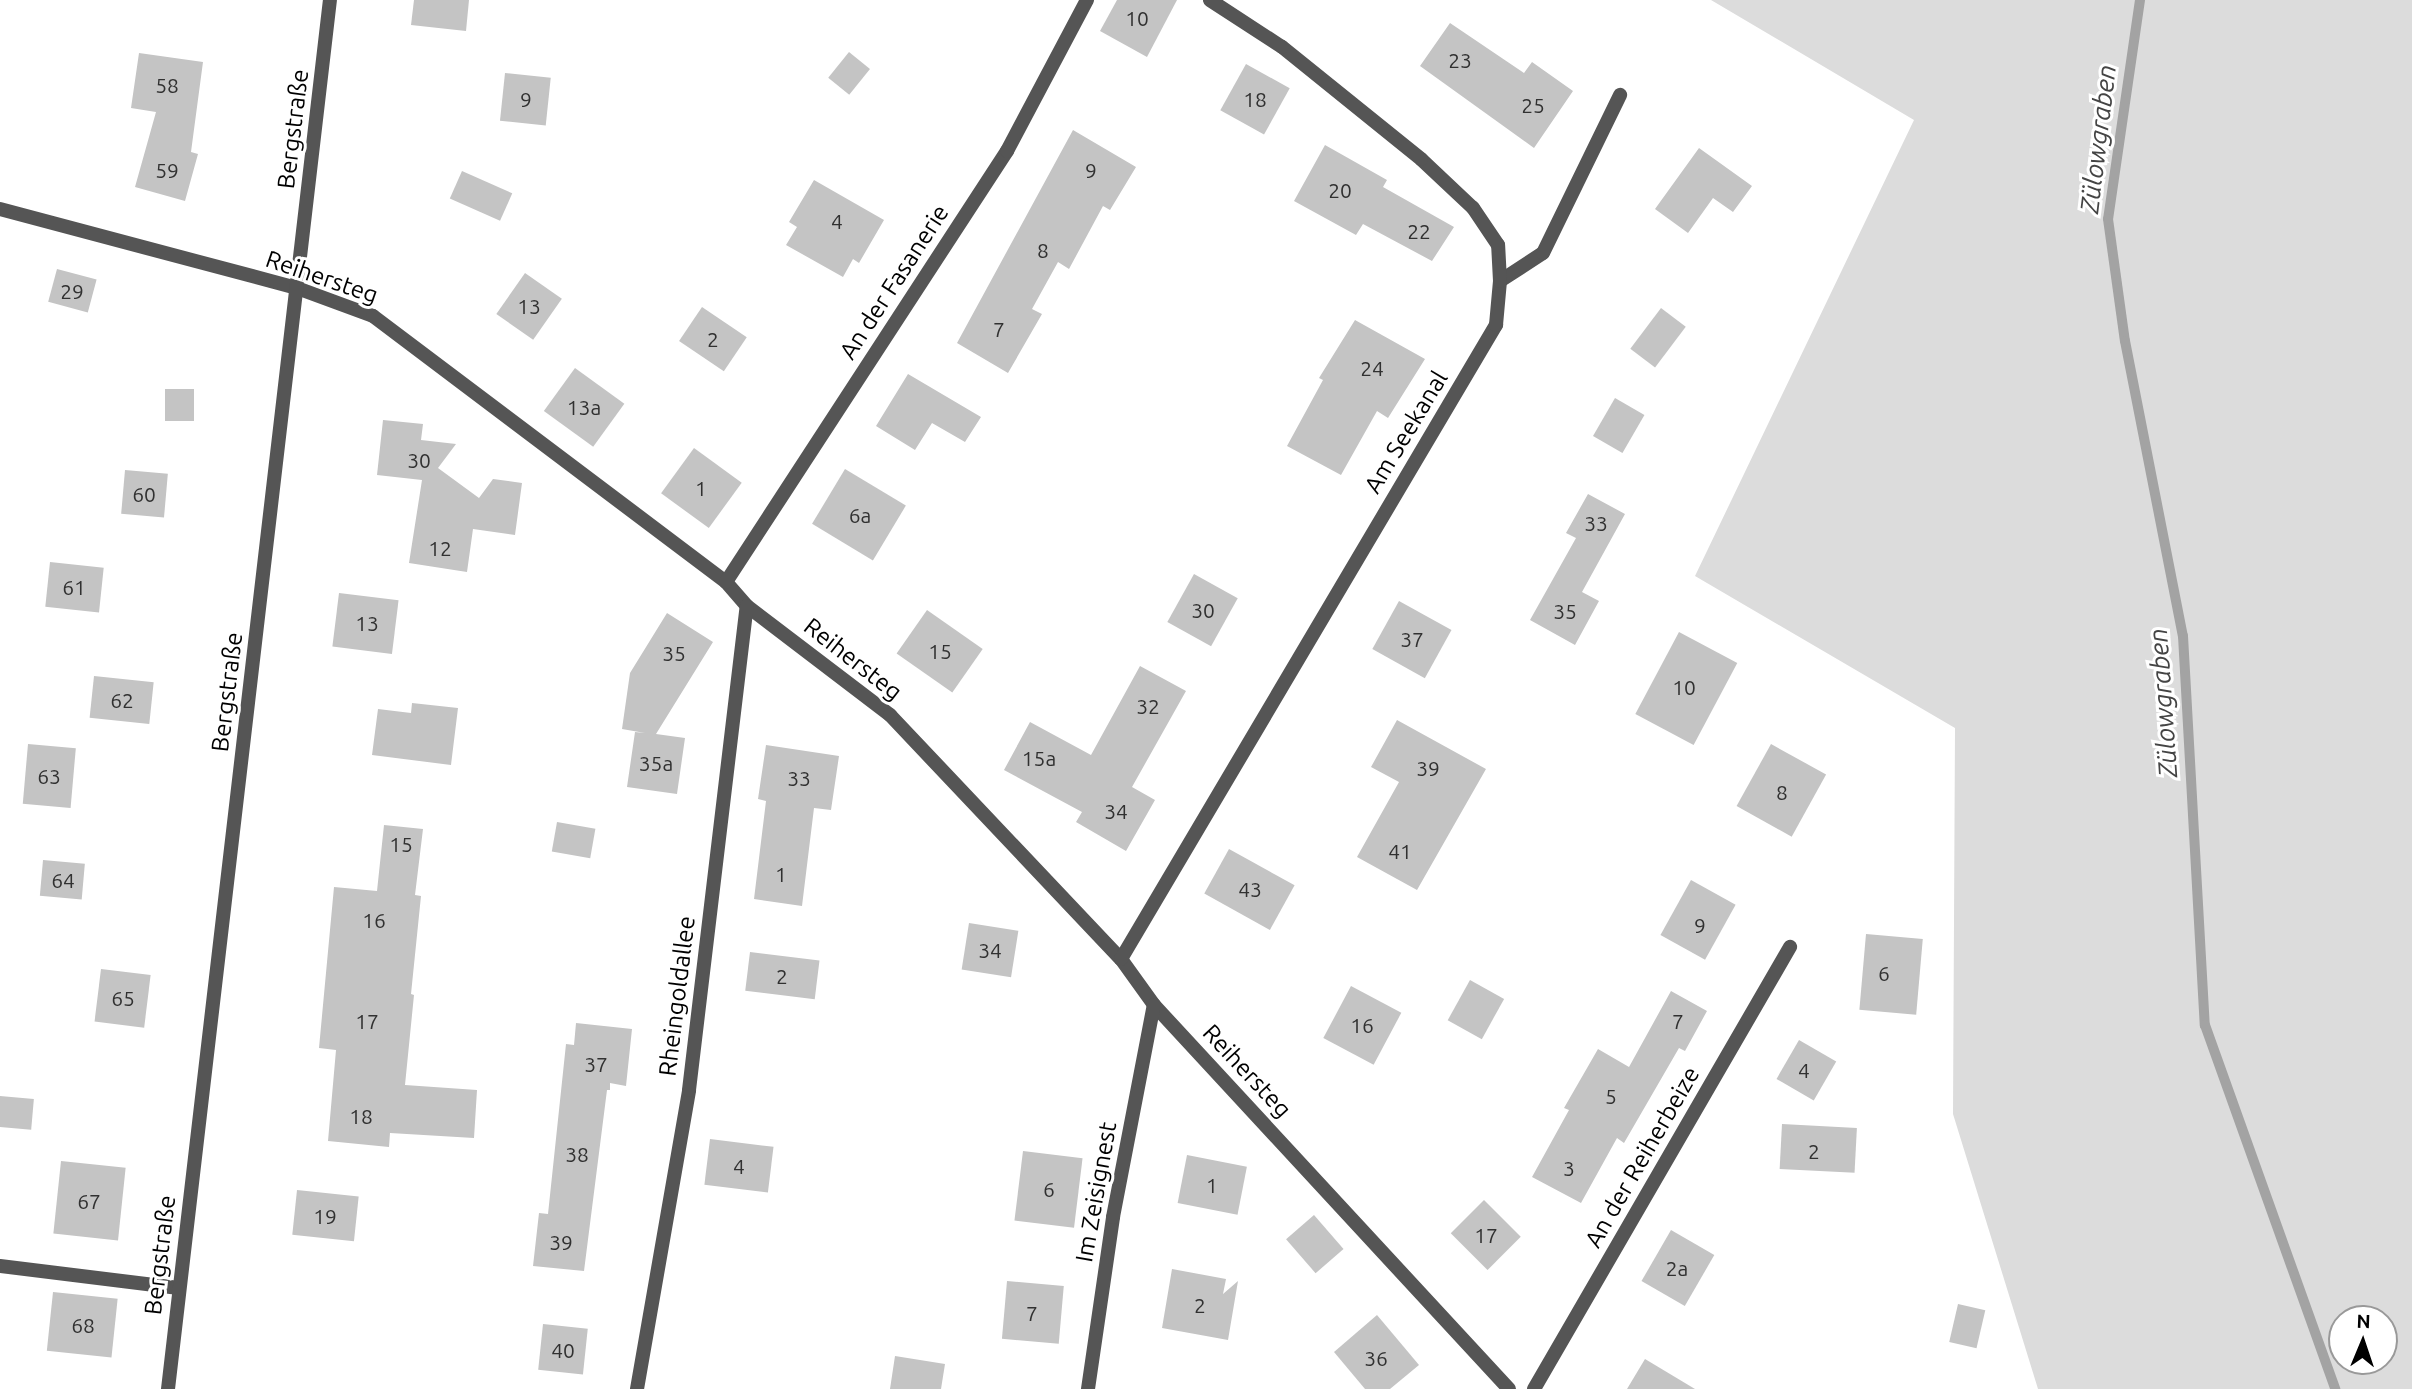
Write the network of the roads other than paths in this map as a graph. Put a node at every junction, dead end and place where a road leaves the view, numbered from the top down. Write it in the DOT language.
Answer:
graph roads {
  1 [pos="330,0"];
  2 [pos="1087,0"];
  3 [pos="1210,0"];
  4 [pos="1620,95"];
  5 [pos="0,209"];
  6 [pos="1500,281"];
  7 [pos="297,288"];
  8 [pos="726,582"];
  9 [pos="747,606"];
  10 [pos="1790,947"];
  11 [pos="1121,959"];
  12 [pos="1154,1004"];
  13 [pos="0,1266"];
  14 [pos="179,1288"];
  15 [pos="168,1389"];
  16 [pos="637,1389"];
  17 [pos="1088,1389"];
  18 [pos="1509,1389"];
  19 [pos="1534,1389"];
  1 -- 7 [label="street, Bergstraße"];
  2 -- 8 [label="street, An der Fasanerie"];
  3 -- 6 [label="street, Am Seekanal"];
  4 -- 6 [label="street"];
  5 -- 7 [label="street, Reihersteg"];
  6 -- 11 [label="street, Am Seekanal"];
  7 -- 8 [label="street, Reihersteg"];
  7 -- 14 [label="street, Bergstraße"];
  8 -- 9 [label="street, Reihersteg"];
  9 -- 11 [label="street, Reihersteg"];
  9 -- 16 [label="street, Rheingoldallee"];
  10 -- 19 [label="street, An der Reiherbeize"];
  11 -- 12 [label="street, Reihersteg"];
  12 -- 17 [label="street, Im Zeisignest"];
  12 -- 18 [label="street, Reihersteg"];
  13 -- 14 [label="street"];
  14 -- 15 [label="street, Bergstraße"];
}
